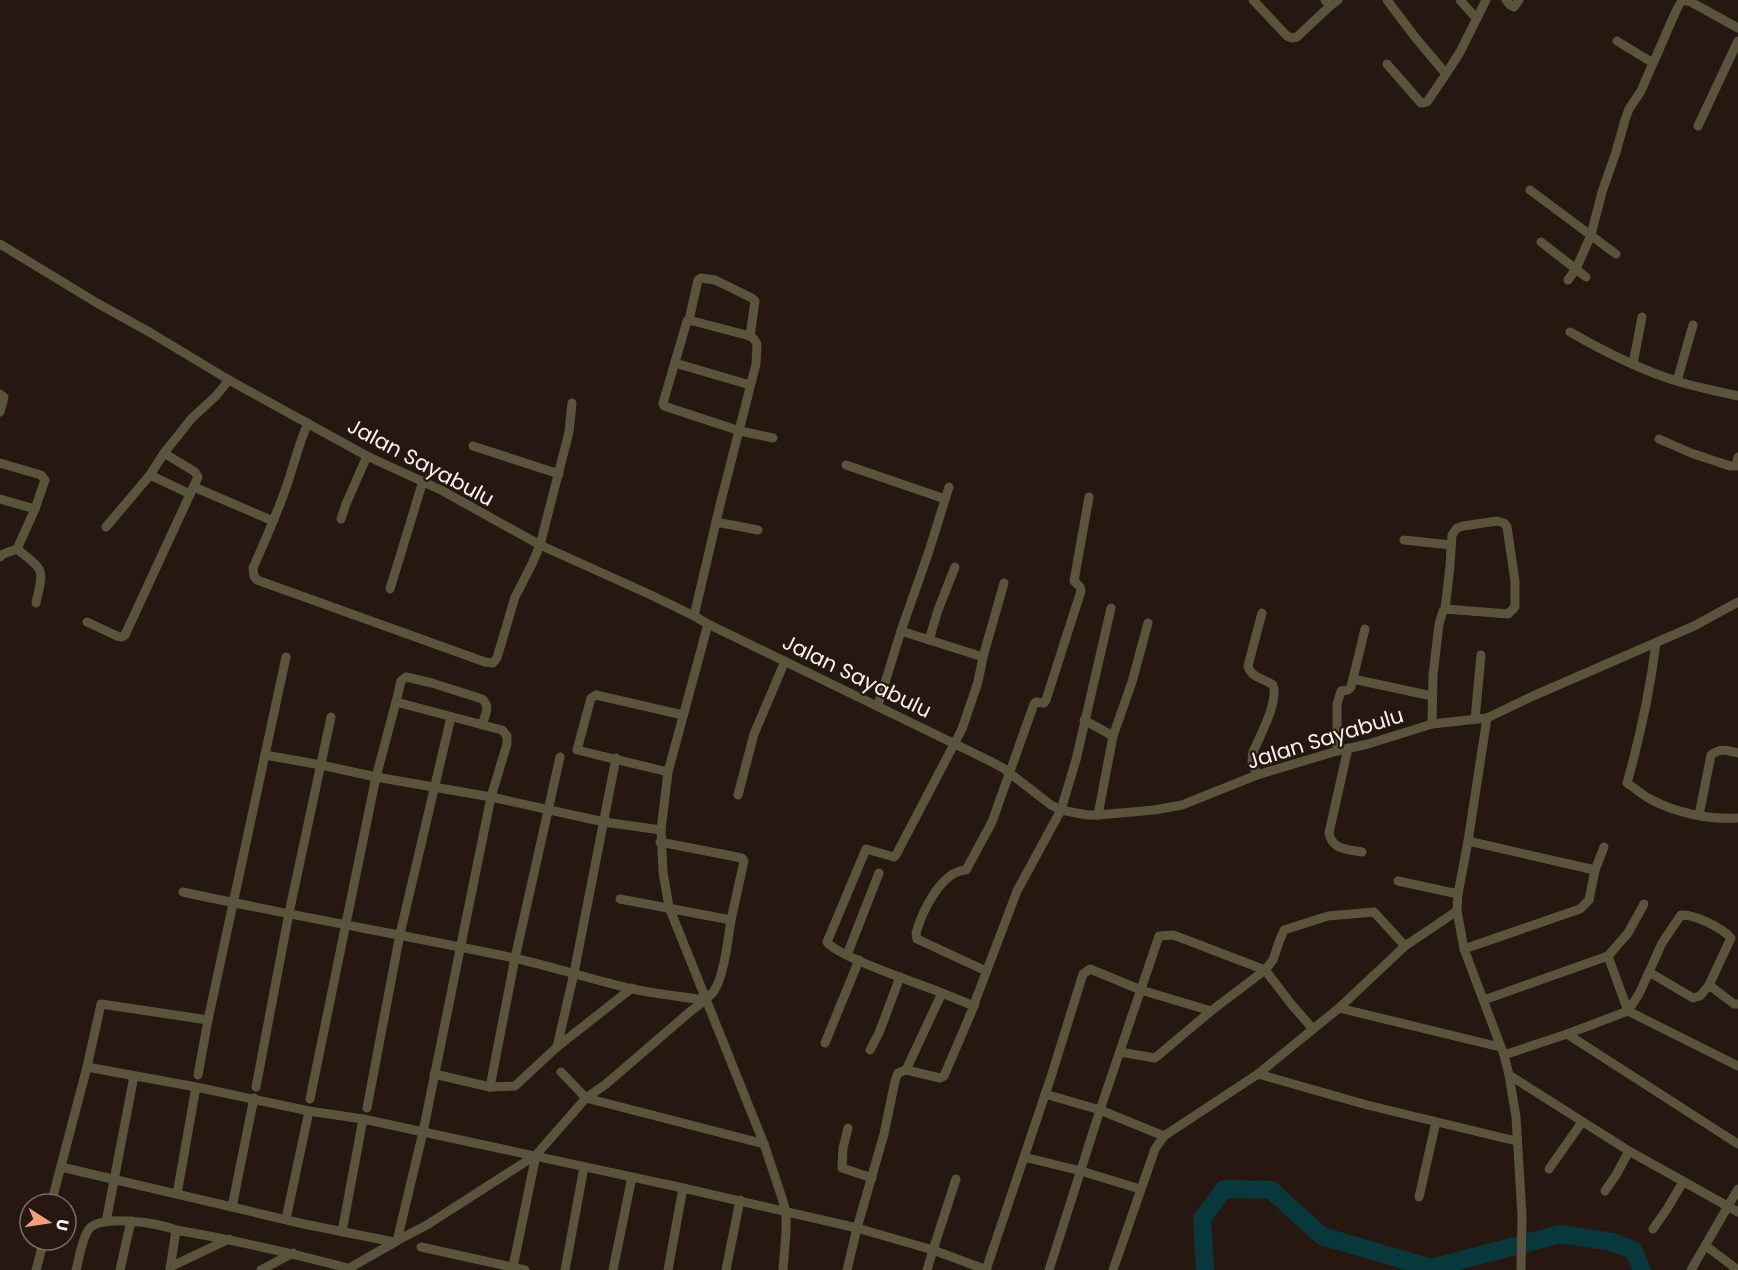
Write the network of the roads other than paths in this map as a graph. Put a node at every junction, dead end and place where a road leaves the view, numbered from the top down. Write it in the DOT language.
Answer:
graph roads {
  1 [pos="1253,0"];
  2 [pos="1387,0"];
  3 [pos="1460,0"];
  4 [pos="1485,0"];
  5 [pos="1506,0"];
  6 [pos="1519,0"];
  7 [pos="1331,2"];
  8 [pos="1476,18"];
  9 [pos="1738,28"];
  10 [pos="1617,41"];
  11 [pos="1738,41"];
  12 [pos="1653,63"];
  13 [pos="1387,64"];
  14 [pos="1446,74"];
  15 [pos="1698,126"];
  16 [pos="1530,190"];
  17 [pos="1592,235"];
  18 [pos="1541,243"];
  19 [pos="0,244"];
  20 [pos="1616,254"];
  21 [pos="1576,269"];
  22 [pos="1586,277"];
  23 [pos="1568,280"];
  24 [pos="1642,316"];
  25 [pos="689,320"];
  26 [pos="1693,325"];
  27 [pos="1570,332"];
  28 [pos="750,336"];
  29 [pos="675,363"];
  30 [pos="1633,363"];
  31 [pos="229,380"];
  32 [pos="1677,381"];
  33 [pos="750,385"];
  34 [pos="0,394"];
  35 [pos="1738,396"];
  36 [pos="572,402"];
  37 [pos="0,412"];
  38 [pos="308,423"];
  39 [pos="740,431"];
  40 [pos="772,438"];
  41 [pos="1659,439"];
  42 [pos="473,446"];
  43 [pos="164,453"];
  44 [pos="367,456"];
  45 [pos="0,463"];
  46 [pos="1737,463"];
  47 [pos="846,465"];
  48 [pos="559,474"];
  49 [pos="150,475"];
  50 [pos="423,481"];
  51 [pos="949,487"];
  52 [pos="192,490"];
  53 [pos="1089,497"];
  54 [pos="0,499"];
  55 [pos="945,499"];
  56 [pos="35,509"];
  57 [pos="341,519"];
  58 [pos="273,521"];
  59 [pos="716,522"];
  60 [pos="106,527"];
  61 [pos="758,530"];
  62 [pos="1404,540"];
  63 [pos="540,545"];
  64 [pos="1450,545"];
  65 [pos="17,549"];
  66 [pos="1,555"];
  67 [pos="954,567"];
  68 [pos="1004,583"];
  69 [pos="390,589"];
  70 [pos="1738,602"];
  71 [pos="36,603"];
  72 [pos="1111,608"];
  73 [pos="1445,609"];
  74 [pos="1262,613"];
  75 [pos="694,616"];
  76 [pos="87,622"];
  77 [pos="1148,623"];
  78 [pos="708,624"];
  79 [pos="1365,629"];
  80 [pos="901,631"];
  81 [pos="929,640"];
  82 [pos="1656,643"];
  83 [pos="1481,655"];
  84 [pos="286,657"];
  85 [pos="984,657"];
  86 [pos="785,661"];
  87 [pos="1353,679"];
  88 [pos="1432,696"];
  89 [pos="396,702"];
  90 [pos="878,705"];
  91 [pos="683,715"];
  92 [pos="331,717"];
  93 [pos="451,717"];
  94 [pos="1487,718"];
  95 [pos="1475,719"];
  96 [pos="1084,720"];
  97 [pos="1432,724"];
  98 [pos="482,725"];
  99 [pos="1113,736"];
  100 [pos="954,743"];
  101 [pos="1348,748"];
  102 [pos="1337,751"];
  103 [pos="1738,753"];
  104 [pos="265,754"];
  105 [pos="560,756"];
  106 [pos="616,758"];
  107 [pos="321,765"];
  108 [pos="668,772"];
  109 [pos="1009,773"];
  110 [pos="1257,775"];
  111 [pos="376,777"];
  112 [pos="434,788"];
  113 [pos="738,795"];
  114 [pos="491,797"];
  115 [pos="548,809"];
  116 [pos="1061,810"];
  117 [pos="1098,815"];
  118 [pos="1699,815"];
  119 [pos="1738,818"];
  120 [pos="604,822"];
  121 [pos="661,831"];
  122 [pos="1468,841"];
  123 [pos="660,842"];
  124 [pos="1604,847"];
  125 [pos="1362,852"];
  126 [pos="1595,870"];
  127 [pos="879,873"];
  128 [pos="1398,881"];
  129 [pos="183,892"];
  130 [pos="1458,894"];
  131 [pos="620,899"];
  132 [pos="233,903"];
  133 [pos="1644,904"];
  134 [pos="669,907"];
  135 [pos="1457,911"];
  136 [pos="289,913"];
  137 [pos="731,920"];
  138 [pos="346,926"];
  139 [pos="400,934"];
  140 [pos="1405,946"];
  141 [pos="459,948"];
  142 [pos="1464,949"];
  143 [pos="847,955"];
  144 [pos="1608,956"];
  145 [pos="515,958"];
  146 [pos="859,960"];
  147 [pos="1265,970"];
  148 [pos="986,971"];
  149 [pos="1649,972"];
  150 [pos="574,973"];
  151 [pos="900,977"];
  152 [pos="1709,985"];
  153 [pos="632,988"];
  154 [pos="1141,990"];
  155 [pos="942,993"];
  156 [pos="706,1000"];
  157 [pos="1484,1000"];
  158 [pos="1738,1004"];
  159 [pos="974,1006"];
  160 [pos="1339,1008"];
  161 [pos="1211,1011"];
  162 [pos="1628,1011"];
  163 [pos="208,1020"];
  164 [pos="1313,1029"];
  165 [pos="1567,1034"];
  166 [pos="825,1043"];
  167 [pos="557,1047"];
  168 [pos="870,1050"];
  169 [pos="1502,1051"];
  170 [pos="1120,1052"];
  171 [pos="1738,1066"];
  172 [pos="87,1067"];
  173 [pos="906,1070"];
  174 [pos="561,1072"];
  175 [pos="434,1074"];
  176 [pos="1258,1074"];
  177 [pos="198,1075"];
  178 [pos="1509,1075"];
  179 [pos="134,1076"];
  180 [pos="196,1087"];
  181 [pos="256,1087"];
  182 [pos="490,1087"];
  183 [pos="1045,1094"];
  184 [pos="254,1098"];
  185 [pos="586,1098"];
  186 [pos="310,1099"];
  187 [pos="367,1108"];
  188 [pos="1100,1110"];
  189 [pos="309,1111"];
  190 [pos="363,1119"];
  191 [pos="1436,1122"];
  192 [pos="1582,1122"];
  193 [pos="848,1128"];
  194 [pos="423,1132"];
  195 [pos="1164,1136"];
  196 [pos="1516,1141"];
  197 [pos="764,1144"];
  198 [pos="1738,1144"];
  199 [pos="1629,1151"];
  200 [pos="536,1155"];
  201 [pos="1024,1158"];
  202 [pos="61,1167"];
  203 [pos="584,1167"];
  204 [pos="1549,1169"];
  205 [pos="1081,1171"];
  206 [pos="632,1177"];
  207 [pos="872,1178"];
  208 [pos="956,1179"];
  209 [pos="114,1180"];
  210 [pos="1683,1182"];
  211 [pos="683,1188"];
  212 [pos="1140,1189"];
  213 [pos="1738,1189"];
  214 [pos="1605,1191"];
  215 [pos="54,1192"];
  216 [pos="177,1194"];
  217 [pos="1419,1197"];
  218 [pos="740,1200"];
  219 [pos="1728,1206"];
  220 [pos="232,1207"];
  221 [pos="786,1212"];
  222 [pos="1738,1212"];
  223 [pos="286,1219"];
  224 [pos="131,1221"];
  225 [pos="106,1222"];
  226 [pos="857,1228"];
  227 [pos="1653,1229"];
  228 [pos="176,1230"];
  229 [pos="342,1232"];
  230 [pos="229,1239"];
  231 [pos="393,1242"];
  232 [pos="1706,1246"];
  233 [pos="421,1247"];
  234 [pos="933,1250"];
  235 [pos="41,1252"];
  236 [pos="292,1253"];
  237 [pos="513,1267"];
  238 [pos="170,1268"];
  239 [pos="347,1269"];
  240 [pos="36,1270"];
  241 [pos="76,1270"];
  242 [pos="120,1270"];
  243 [pos="261,1270"];
  244 [pos="525,1270"];
  245 [pos="565,1270"];
  246 [pos="613,1270"];
  247 [pos="668,1270"];
  248 [pos="726,1270"];
  249 [pos="783,1270"];
  250 [pos="846,1270"];
  251 [pos="927,1270"];
  252 [pos="987,1270"];
  253 [pos="1049,1270"];
  254 [pos="1113,1270"];
  255 [pos="1521,1270"];
  256 [pos="1691,1270"];
  257 [pos="1737,1270"];
  1 -- 7 [label="street"];
  2 -- 14 [label="street"];
  3 -- 8 [label="street"];
  4 -- 8 [label="street"];
  5 -- 6 [label="street"];
  8 -- 14 [label="street"];
  9 -- 12 [label="street"];
  10 -- 12 [label="street"];
  11 -- 15 [label="street"];
  12 -- 17 [label="street"];
  13 -- 14 [label="street"];
  16 -- 17 [label="street"];
  17 -- 20 [label="street"];
  17 -- 21 [label="street"];
  18 -- 21 [label="street"];
  19 -- 31 [label="street, Jalan Sayabulu"];
  21 -- 22 [label="street"];
  21 -- 23 [label="street"];
  24 -- 30 [label="street"];
  25 -- 28 [label="street"];
  25 -- 28 [label="street"];
  25 -- 29 [label="street"];
  26 -- 32 [label="street"];
  27 -- 30 [label="street"];
  28 -- 33 [label="street"];
  29 -- 33 [label="street"];
  29 -- 39 [label="street"];
  30 -- 32 [label="street"];
  31 -- 38 [label="street, Jalan Sayabulu"];
  31 -- 43 [label="street"];
  32 -- 35 [label="street"];
  33 -- 39 [label="street"];
  34 -- 37 [label="street"];
  36 -- 48 [label="street"];
  38 -- 44 [label="street, Jalan Sayabulu"];
  38 -- 58 [label="street"];
  39 -- 40 [label="street"];
  39 -- 59 [label="street"];
  41 -- 46 [label="street"];
  42 -- 48 [label="street"];
  43 -- 49 [label="street"];
  43 -- 52 [label="street"];
  44 -- 50 [label="street, Jalan Sayabulu"];
  44 -- 57 [label="street"];
  45 -- 56 [label="street"];
  47 -- 55 [label="street"];
  48 -- 63 [label="street"];
  49 -- 52 [label="street"];
  49 -- 60 [label="street"];
  50 -- 63 [label="street, Jalan Sayabulu"];
  50 -- 69 [label="street"];
  51 -- 55 [label="street"];
  52 -- 58 [label="street"];
  52 -- 76 [label="street"];
  53 -- 109 [label="street"];
  54 -- 56 [label="street"];
  55 -- 80 [label="street"];
  56 -- 65 [label="street"];
  58 -- 63 [label="street"];
  59 -- 61 [label="street"];
  59 -- 75 [label="street"];
  62 -- 64 [label="street"];
  63 -- 75 [label="street, Jalan Sayabulu"];
  64 -- 73 [label="street"];
  64 -- 73 [label="street"];
  65 -- 66 [label="street"];
  65 -- 71 [label="street"];
  67 -- 81 [label="street"];
  68 -- 85 [label="street"];
  70 -- 82 [label="street, Jalan Sayabulu"];
  72 -- 96 [label="street"];
  73 -- 88 [label="street"];
  74 -- 110 [label="street"];
  75 -- 78 [label="street, Jalan Sayabulu"];
  77 -- 99 [label="street"];
  78 -- 86 [label="street, Jalan Sayabulu"];
  78 -- 91 [label="street"];
  79 -- 87 [label="street"];
  80 -- 81 [label="street"];
  80 -- 90 [label="street"];
  81 -- 85 [label="street"];
  82 -- 94 [label="street, Jalan Sayabulu"];
  82 -- 118 [label="street"];
  83 -- 95 [label="street"];
  84 -- 104 [label="street"];
  85 -- 100 [label="street"];
  86 -- 90 [label="street, Jalan Sayabulu"];
  86 -- 113 [label="street"];
  87 -- 88 [label="street"];
  87 -- 102 [label="street"];
  88 -- 97 [label="street"];
  89 -- 93 [label="street"];
  89 -- 98 [label="street"];
  89 -- 111 [label="street"];
  90 -- 100 [label="street, Jalan Sayabulu"];
  91 -- 106 [label="street"];
  91 -- 108 [label="street"];
  92 -- 107 [label="street"];
  93 -- 98 [label="street"];
  93 -- 112 [label="street"];
  94 -- 95 [label="street, Jalan Sayabulu"];
  94 -- 122 [label="street"];
  95 -- 97 [label="street, Jalan Sayabulu"];
  96 -- 99 [label="street"];
  96 -- 116 [label="street"];
  97 -- 101 [label="street, Jalan Sayabulu"];
  98 -- 114 [label="street"];
  99 -- 117 [label="street"];
  100 -- 109 [label="street, Jalan Sayabulu"];
  100 -- 143 [label="street"];
  101 -- 102 [label="street, Jalan Sayabulu"];
  101 -- 125 [label="street"];
  102 -- 110 [label="street, Jalan Sayabulu"];
  103 -- 118 [label="street"];
  104 -- 107 [label="street"];
  104 -- 132 [label="street"];
  105 -- 115 [label="street"];
  106 -- 108 [label="street"];
  106 -- 120 [label="street"];
  107 -- 111 [label="street"];
  107 -- 136 [label="street"];
  108 -- 121 [label="street"];
  109 -- 116 [label="street, Jalan Sayabulu"];
  109 -- 148 [label="street"];
  110 -- 117 [label="street, Jalan Sayabulu"];
  111 -- 112 [label="street"];
  111 -- 138 [label="street"];
  112 -- 114 [label="street"];
  112 -- 139 [label="street"];
  114 -- 115 [label="street"];
  114 -- 141 [label="street"];
  115 -- 120 [label="street"];
  115 -- 145 [label="street"];
  116 -- 117 [label="street, Jalan Sayabulu"];
  116 -- 148 [label="street"];
  118 -- 119 [label="street"];
  120 -- 121 [label="street"];
  120 -- 150 [label="street"];
  121 -- 123 [label="street"];
  122 -- 126 [label="street"];
  122 -- 130 [label="street"];
  123 -- 134 [label="street"];
  123 -- 137 [label="street"];
  124 -- 126 [label="street"];
  126 -- 142 [label="street"];
  127 -- 143 [label="street"];
  128 -- 130 [label="street"];
  129 -- 132 [label="street"];
  130 -- 135 [label="street"];
  131 -- 134 [label="street"];
  132 -- 136 [label="street"];
  132 -- 163 [label="street"];
  133 -- 144 [label="street"];
  134 -- 137 [label="street"];
  134 -- 156 [label="street"];
  135 -- 140 [label="street"];
  135 -- 142 [label="street"];
  136 -- 138 [label="street"];
  136 -- 181 [label="street"];
  137 -- 156 [label="street"];
  138 -- 139 [label="street"];
  138 -- 186 [label="street"];
  139 -- 141 [label="street"];
  139 -- 187 [label="street"];
  140 -- 147 [label="street"];
  140 -- 160 [label="street"];
  141 -- 145 [label="street"];
  141 -- 175 [label="street"];
  142 -- 157 [label="street"];
  143 -- 146 [label="street"];
  144 -- 157 [label="street"];
  144 -- 162 [label="street"];
  145 -- 150 [label="street"];
  145 -- 182 [label="street"];
  146 -- 151 [label="street"];
  146 -- 166 [label="street"];
  147 -- 154 [label="street"];
  147 -- 161 [label="street"];
  147 -- 164 [label="street"];
  148 -- 159 [label="street"];
  149 -- 152 [label="street"];
  149 -- 152 [label="street"];
  149 -- 162 [label="street"];
  150 -- 153 [label="street"];
  150 -- 167 [label="street"];
  151 -- 155 [label="street"];
  151 -- 168 [label="street"];
  152 -- 158 [label="street"];
  153 -- 156 [label="street"];
  153 -- 167 [label="street"];
  154 -- 161 [label="street"];
  154 -- 170 [label="street"];
  154 -- 183 [label="street"];
  155 -- 159 [label="street"];
  155 -- 173 [label="street"];
  156 -- 185 [label="street"];
  156 -- 197 [label="street"];
  157 -- 169 [label="street"];
  159 -- 173 [label="street"];
  160 -- 164 [label="street"];
  160 -- 169 [label="street"];
  161 -- 170 [label="street"];
  162 -- 165 [label="street"];
  162 -- 171 [label="street"];
  163 -- 172 [label="street"];
  163 -- 177 [label="street"];
  164 -- 176 [label="street"];
  165 -- 169 [label="street"];
  165 -- 198 [label="street"];
  167 -- 182 [label="street"];
  169 -- 178 [label="street"];
  170 -- 188 [label="street"];
  172 -- 179 [label="street"];
  172 -- 202 [label="street"];
  173 -- 207 [label="street"];
  174 -- 185 [label="street"];
  175 -- 182 [label="street"];
  175 -- 194 [label="street"];
  176 -- 191 [label="street"];
  176 -- 195 [label="street"];
  178 -- 192 [label="street"];
  178 -- 196 [label="street"];
  179 -- 180 [label="street"];
  179 -- 209 [label="street"];
  180 -- 184 [label="street"];
  180 -- 216 [label="street"];
  183 -- 188 [label="street"];
  183 -- 201 [label="street"];
  184 -- 189 [label="street"];
  184 -- 220 [label="street"];
  185 -- 197 [label="street"];
  185 -- 200 [label="street"];
  188 -- 195 [label="street"];
  188 -- 205 [label="street"];
  189 -- 190 [label="street"];
  189 -- 223 [label="street"];
  190 -- 194 [label="street"];
  190 -- 229 [label="street"];
  191 -- 196 [label="street"];
  191 -- 217 [label="street"];
  192 -- 199 [label="street"];
  192 -- 204 [label="street"];
  193 -- 207 [label="street"];
  194 -- 200 [label="street"];
  194 -- 231 [label="street"];
  195 -- 212 [label="street"];
  196 -- 255 [label="street"];
  197 -- 221 [label="street"];
  199 -- 210 [label="street"];
  199 -- 214 [label="street"];
  200 -- 203 [label="street"];
  200 -- 231 [label="street"];
  200 -- 237 [label="street"];
  201 -- 205 [label="street"];
  201 -- 252 [label="street"];
  202 -- 209 [label="street"];
  202 -- 215 [label="street"];
  203 -- 206 [label="street"];
  203 -- 245 [label="street"];
  205 -- 212 [label="street"];
  205 -- 253 [label="street"];
  206 -- 211 [label="street"];
  206 -- 246 [label="street"];
  207 -- 226 [label="street"];
  208 -- 234 [label="street"];
  209 -- 216 [label="street"];
  209 -- 225 [label="street"];
  210 -- 219 [label="street"];
  210 -- 227 [label="street"];
  211 -- 218 [label="street"];
  211 -- 247 [label="street"];
  212 -- 254 [label="street"];
  213 -- 219 [label="street"];
  216 -- 220 [label="street"];
  218 -- 221 [label="street"];
  218 -- 248 [label="street"];
  219 -- 222 [label="street"];
  219 -- 232 [label="street"];
  220 -- 223 [label="street"];
  221 -- 226 [label="street"];
  221 -- 249 [label="street"];
  223 -- 229 [label="street"];
  224 -- 225 [label="street"];
  224 -- 228 [label="street"];
  224 -- 242 [label="street"];
  225 -- 241 [label="street"];
  226 -- 234 [label="street"];
  226 -- 250 [label="street"];
  228 -- 230 [label="street"];
  228 -- 238 [label="street"];
  229 -- 231 [label="street"];
  230 -- 236 [label="street"];
  230 -- 238 [label="street"];
  231 -- 239 [label="street"];
  232 -- 256 [label="street"];
  232 -- 257 [label="street"];
  233 -- 237 [label="street"];
  234 -- 251 [label="street"];
  234 -- 252 [label="street"];
  235 -- 240 [label="street"];
  236 -- 239 [label="street"];
  236 -- 243 [label="street"];
  237 -- 244 [label="street"];
}
